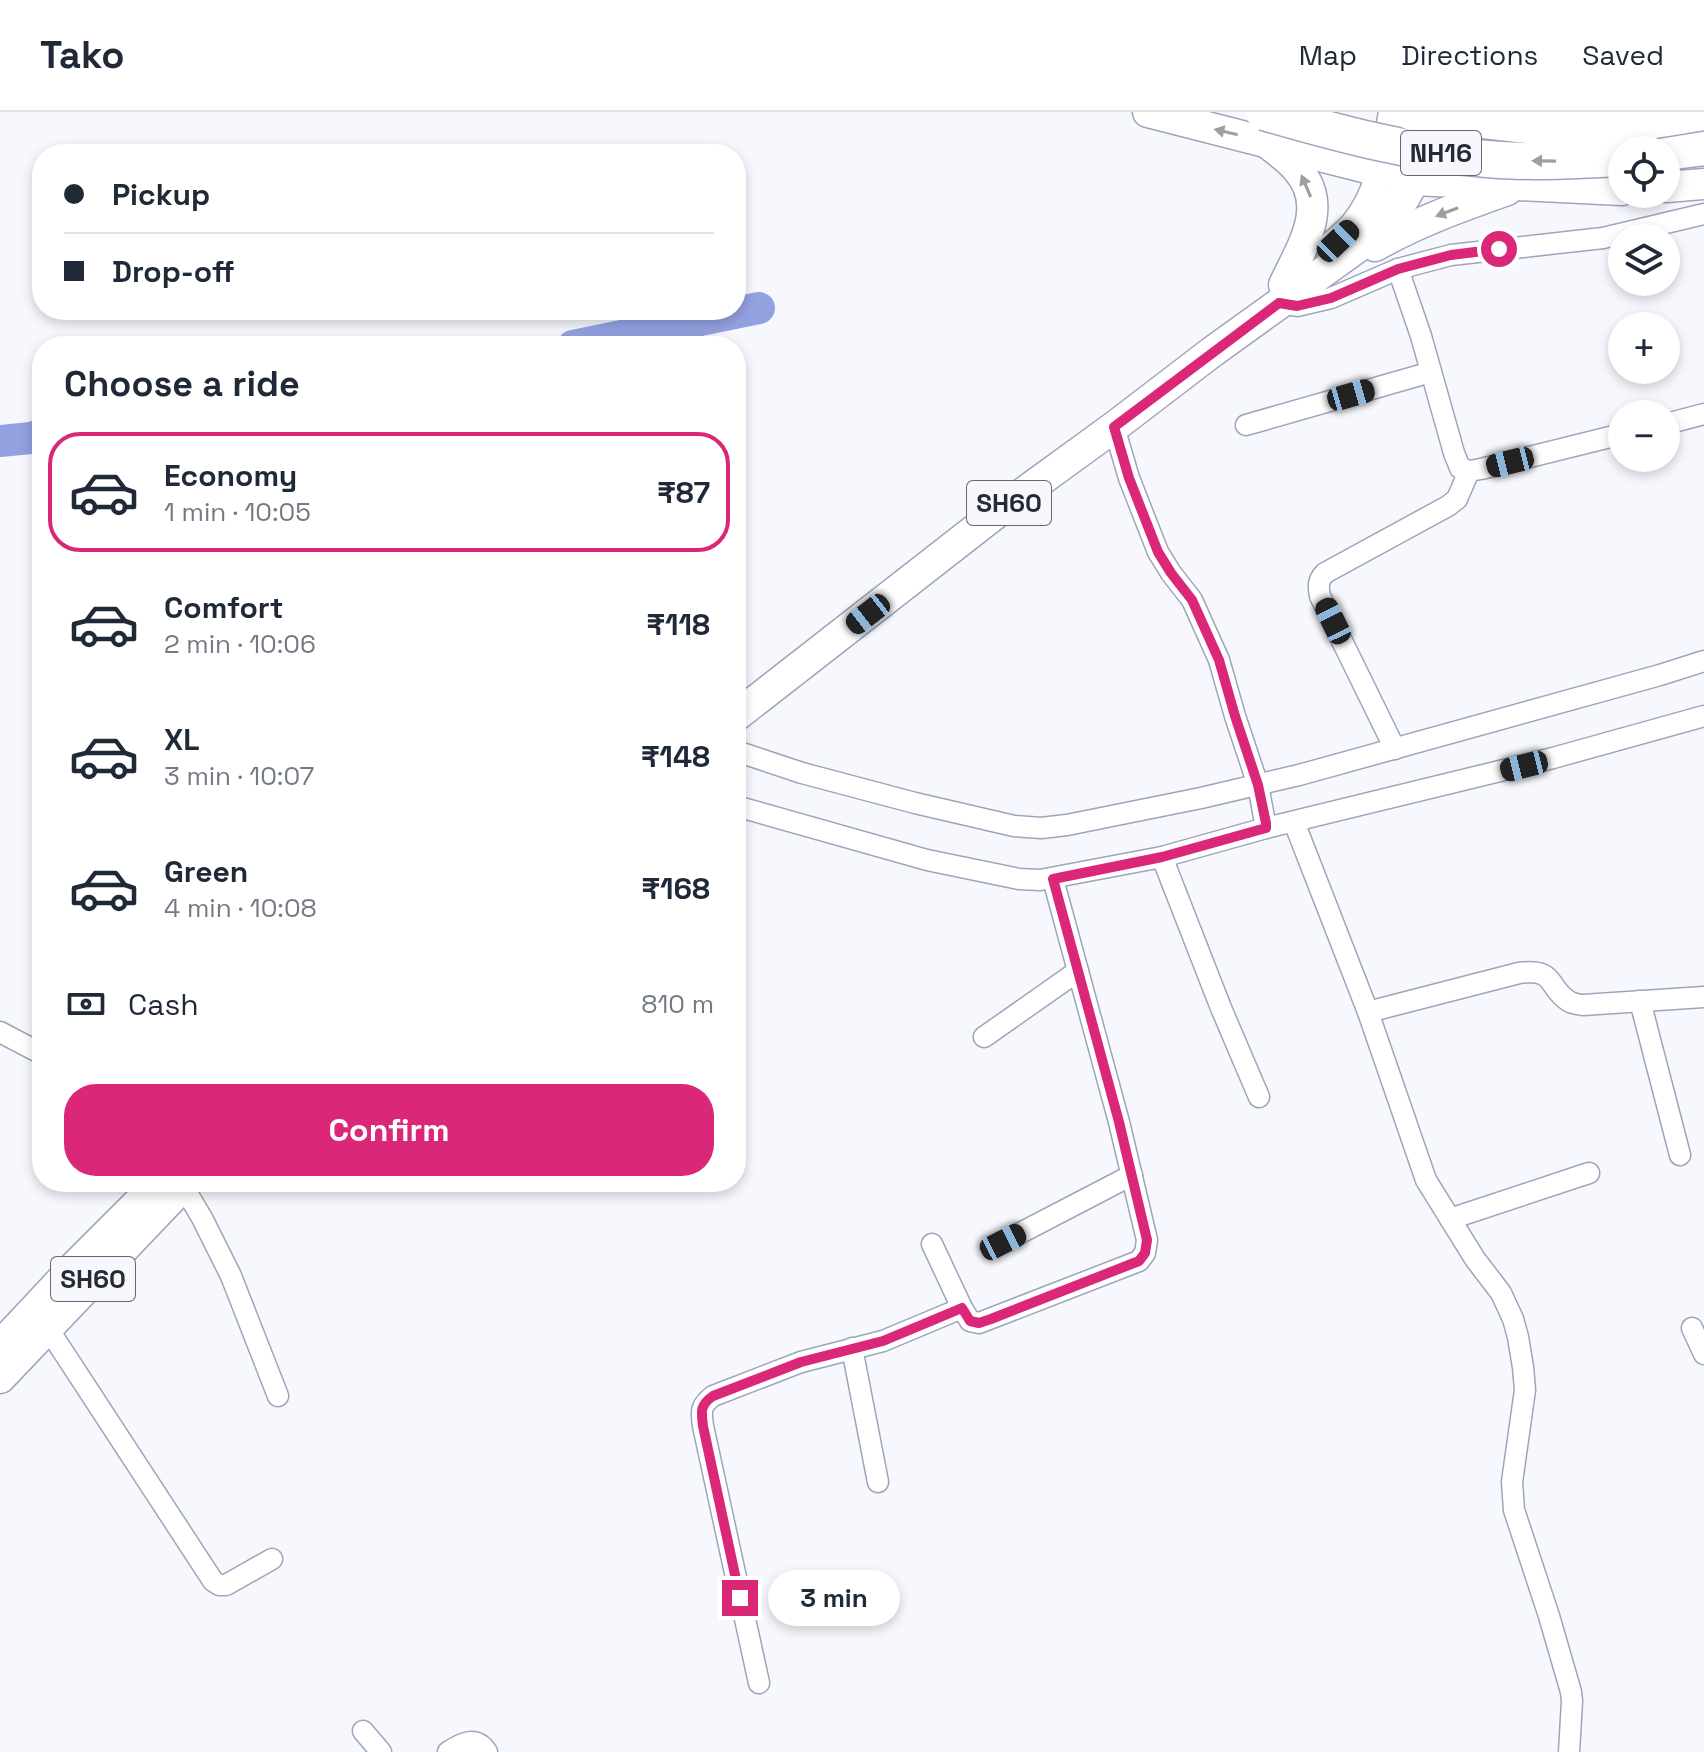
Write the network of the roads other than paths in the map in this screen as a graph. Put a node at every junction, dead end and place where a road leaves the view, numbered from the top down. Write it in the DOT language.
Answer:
graph roads {
  1 [pos="1148,112"];
  2 [pos="1394,112"];
  3 [pos="1412,112"];
  4 [pos="1429,112"];
  5 [pos="1504,112"];
  6 [pos="1704,112"];
  7 [pos="1264,126"];
  8 [pos="1704,147"];
  9 [pos="1680,150"];
  10 [pos="1608,159"];
  11 [pos="1383,173"];
  12 [pos="1414,180"];
  13 [pos="1704,184"];
  14 [pos="1521,186"];
  15 [pos="1680,186"];
  16 [pos="1608,189"];
  17 [pos="1704,214"];
  18 [pos="1328,269"];
  19 [pos="1398,269"];
  20 [pos="1282,294"];
  21 [pos="1235,328"];
  22 [pos="1431,372"];
  23 [pos="1704,414"];
  24 [pos="1680,420"];
  25 [pos="1246,425"];
  26 [pos="1114,427"];
  27 [pos="1608,437"];
  28 [pos="1469,471"];
  29 [pos="1704,661"];
  30 [pos="746,684"];
  31 [pos="746,708"];
  32 [pos="1704,716"];
  33 [pos="1395,749"];
  34 [pos="746,754"];
  35 [pos="1258,787"];
  36 [pos="746,809"];
  37 [pos="1294,822"];
  38 [pos="1266,826"];
  39 [pos="1162,857"];
  40 [pos="1053,879"];
  41 [pos="1078,971"];
  42 [pos="1704,997"];
  43 [pos="1640,1001"];
  44 [pos="1368,1012"];
  45 [pos="0,1032"];
  46 [pos="984,1037"];
  47 [pos="32,1049"];
  48 [pos="1259,1097"];
  49 [pos="1680,1155"];
  50 [pos="1589,1173"];
  51 [pos="1132,1175"];
  52 [pos="165,1192"];
  53 [pos="168,1192"];
  54 [pos="183,1192"];
  55 [pos="1450,1219"];
  56 [pos="1003,1242"];
  57 [pos="932,1244"];
  58 [pos="962,1308"];
  59 [pos="47,1327"];
  60 [pos="1692,1328"];
  61 [pos="0,1346"];
  62 [pos="852,1348"];
  63 [pos="1704,1354"];
  64 [pos="0,1378"];
  65 [pos="278,1396"];
  66 [pos="878,1482"];
  67 [pos="272,1559"];
  68 [pos="759,1683"];
  69 [pos="363,1731"];
  70 [pos="381,1752"];
  71 [pos="448,1752"];
  72 [pos="487,1752"];
  73 [pos="1569,1752"];
  7 -- 1 [label="main road, one-way"];
  2 -- 11 [label="main road, SH60"];
  3 -- 6 [label="highway, NH16, bridge"];
  4 -- 12 [label="main road, SH60"];
  5 -- 14 [label="main road"];
  10 -- 7 [label="highway, NH16, one-way, bridge"];
  7 -- 11 [label="main road"];
  20 -- 7 [label="main road, one-way"];
  8 -- 9 [label="highway"];
  11 -- 12 [label="main road"];
  11 -- 20 [label="main road, SH60"];
  12 -- 14 [label="main road"];
  12 -- 18 [label="main road, SH60"];
  13 -- 15 [label="main road"];
  14 -- 16 [label="main road"];
  14 -- 18 [label="main road, one-way"];
  17 -- 19 [label="street"];
  18 -- 20 [label="main road, SH60"];
  19 -- 20 [label="street"];
  19 -- 22 [label="street"];
  20 -- 21 [label="main road, SH60"];
  21 -- 26 [label="main road, SH60"];
  21 -- 30 [label="main road, SH60"];
  22 -- 25 [label="street"];
  22 -- 28 [label="street"];
  23 -- 24 [label="street"];
  26 -- 31 [label="main road, SH60"];
  26 -- 35 [label="street"];
  27 -- 28 [label="street"];
  28 -- 33 [label="street"];
  29 -- 33 [label="street"];
  32 -- 37 [label="street"];
  33 -- 35 [label="street"];
  34 -- 35 [label="street"];
  35 -- 38 [label="street"];
  36 -- 40 [label="street"];
  37 -- 38 [label="street"];
  37 -- 44 [label="street"];
  38 -- 39 [label="street"];
  39 -- 40 [label="street"];
  39 -- 48 [label="street"];
  40 -- 41 [label="street"];
  41 -- 46 [label="street"];
  41 -- 51 [label="street"];
  42 -- 43 [label="street"];
  43 -- 44 [label="street"];
  43 -- 49 [label="street"];
  44 -- 55 [label="street"];
  45 -- 47 [label="street"];
  50 -- 55 [label="street"];
  51 -- 56 [label="street"];
  51 -- 58 [label="street"];
  52 -- 61 [label="main road, SH60"];
  53 -- 59 [label="main road, SH60"];
  54 -- 65 [label="street"];
  55 -- 73 [label="street"];
  57 -- 58 [label="street"];
  58 -- 62 [label="street"];
  59 -- 64 [label="main road, SH60"];
  59 -- 67 [label="street"];
  60 -- 63 [label="street"];
  62 -- 66 [label="street"];
  62 -- 68 [label="street"];
  69 -- 70 [label="street"];
  71 -- 72 [label="street"];
}
